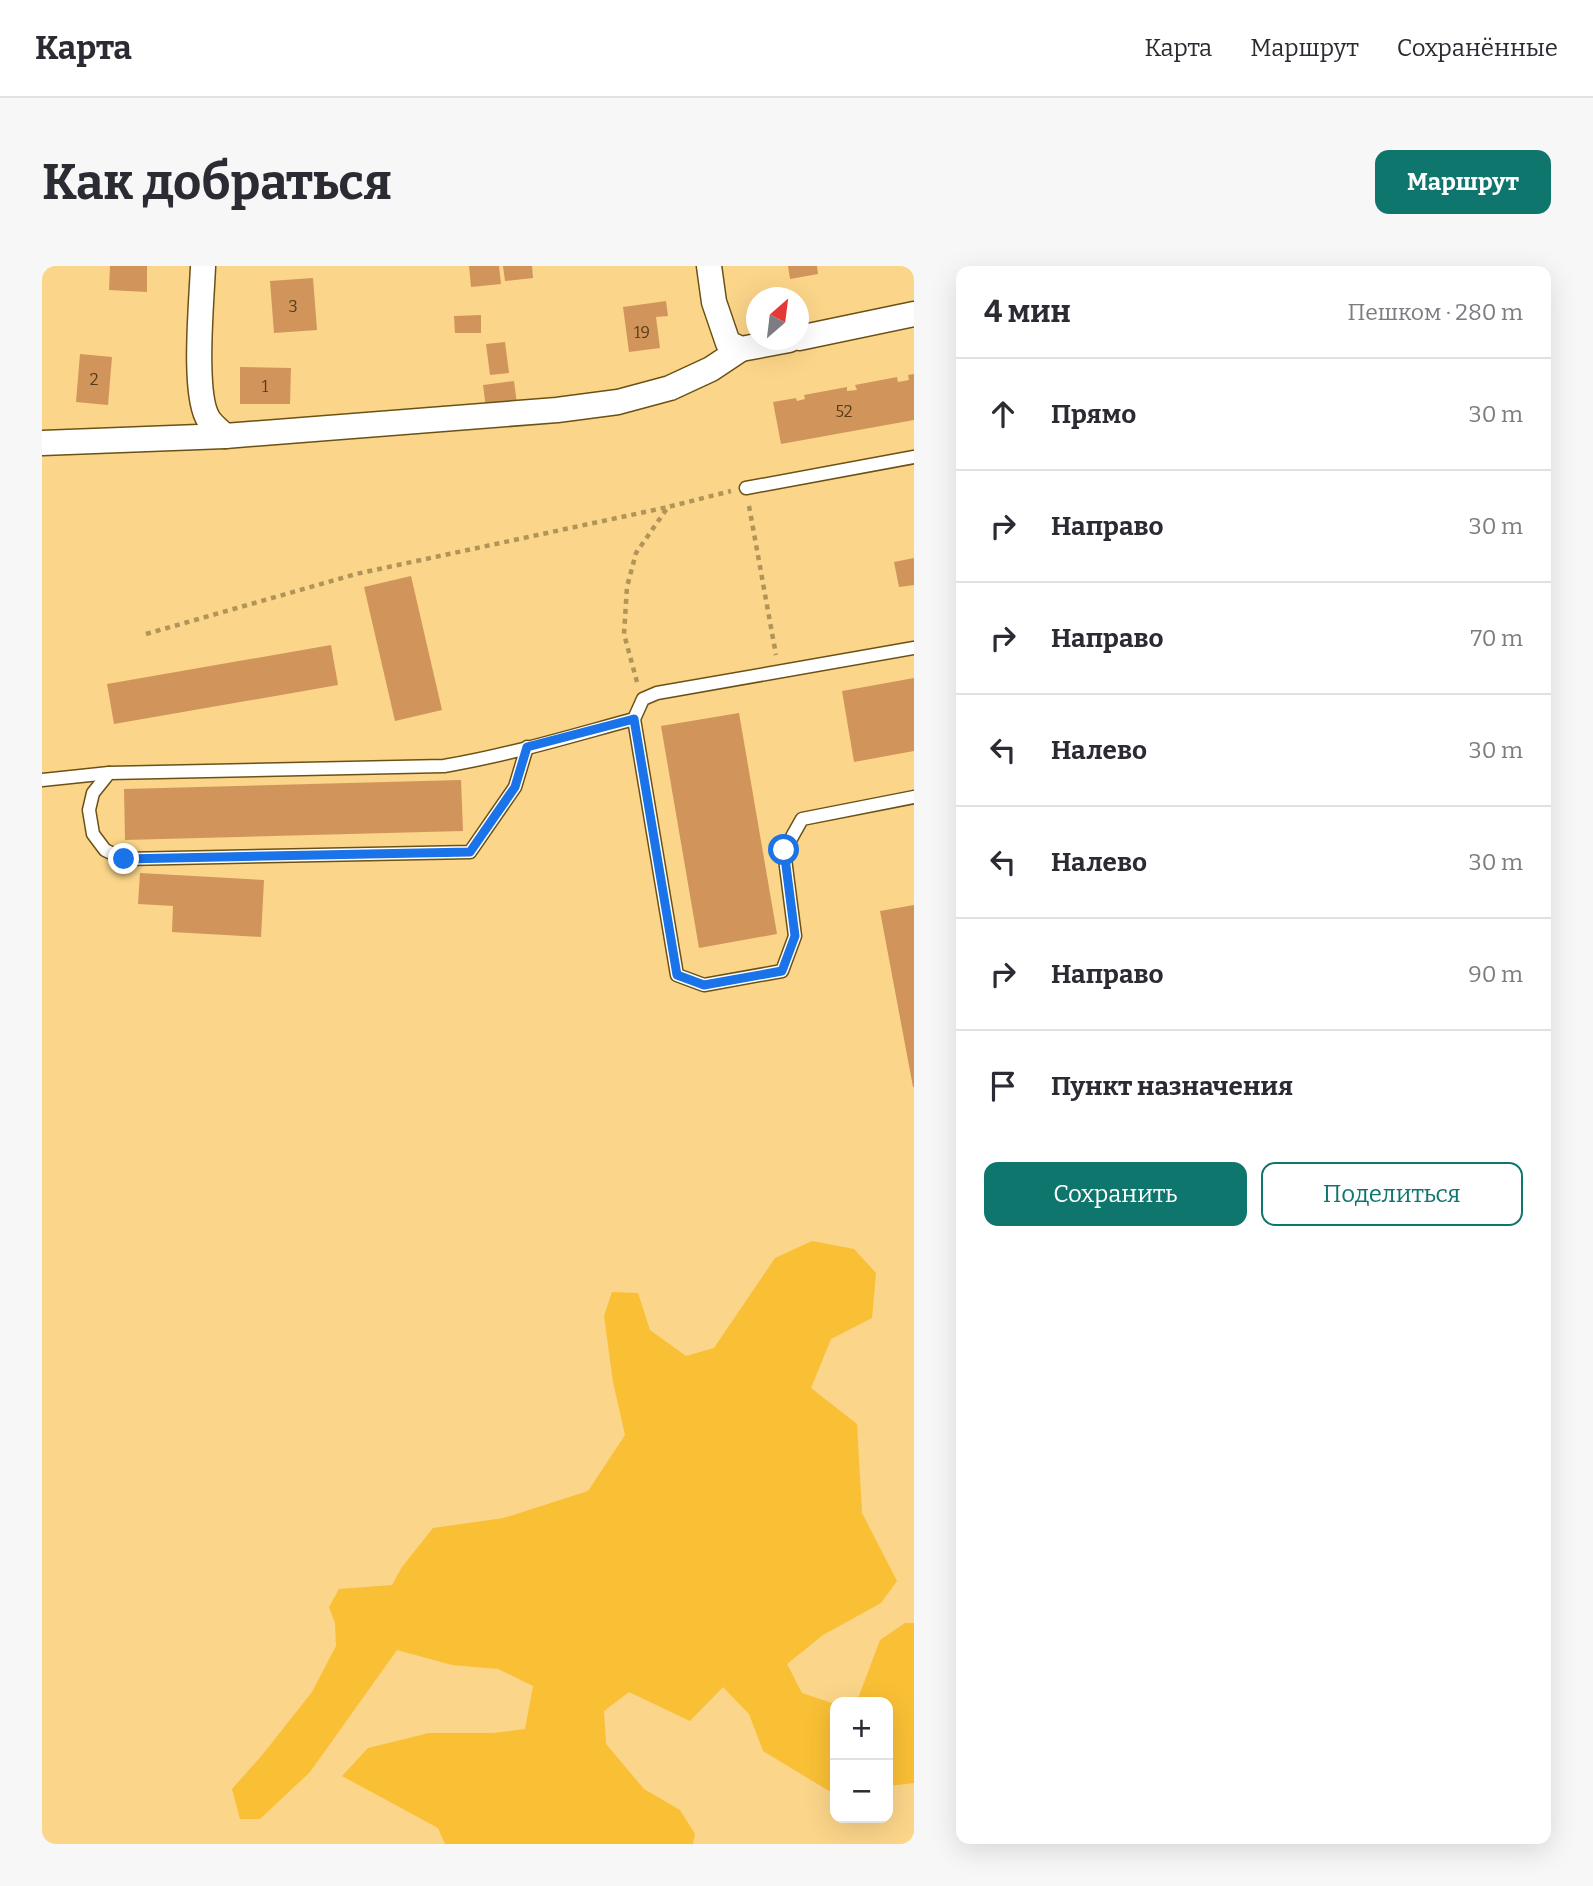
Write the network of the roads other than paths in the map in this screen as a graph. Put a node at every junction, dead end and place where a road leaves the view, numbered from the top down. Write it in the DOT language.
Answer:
graph roads {
  1 [pos="203,266"];
  2 [pos="709,266"];
  3 [pos="914,314"];
  4 [pos="809,336"];
  5 [pos="746,348"];
  6 [pos="741,349"];
  7 [pos="225,436"];
  8 [pos="42,443"];
  9 [pos="914,457"];
  10 [pos="746,488"];
  11 [pos="914,648"];
  12 [pos="634,719"];
  13 [pos="527,747"];
  14 [pos="109,773"];
  15 [pos="42,780"];
  16 [pos="914,797"];
  1 -- 7 [label="street"];
  2 -- 6 [label="street"];
  3 -- 4 [label="street"];
  5 -- 6 [label="street"];
  6 -- 7 [label="street"];
  7 -- 8 [label="street"];
  9 -- 10 [label="lane"];
  11 -- 12 [label="lane"];
  12 -- 13 [label="lane"];
  12 -- 16 [label="lane"];
  13 -- 14 [label="lane"];
  13 -- 14 [label="lane"];
  14 -- 15 [label="lane"];
}
